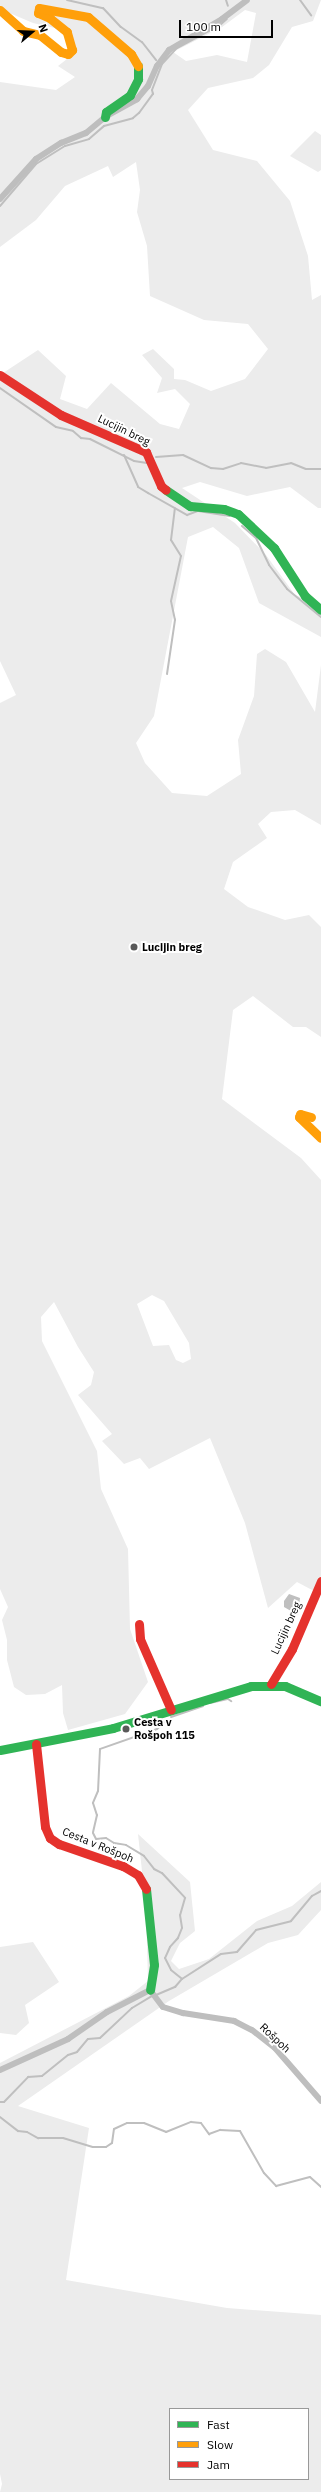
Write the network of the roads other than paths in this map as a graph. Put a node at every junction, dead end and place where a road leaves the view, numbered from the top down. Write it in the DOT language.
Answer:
graph roads {
  1 [pos="247,0"];
  2 [pos="0,10"];
  3 [pos="105,117"];
  4 [pos="0,200"];
  5 [pos="0,375"];
  6 [pos="321,610"];
  7 [pos="311,1117"];
  8 [pos="321,1138"];
  9 [pos="321,1581"];
  10 [pos="139,1624"];
  11 [pos="271,1684"];
  12 [pos="321,1701"];
  13 [pos="171,1710"];
  14 [pos="36,1744"];
  15 [pos="0,1750"];
  16 [pos="151,1992"];
  17 [pos="0,2070"];
  18 [pos="321,2101"];
  1 -- 3 [label="street"];
  2 -- 3 [label="street"];
  3 -- 4 [label="street"];
  5 -- 6 [label="street, Lucijin breg"];
  7 -- 8 [label="street"];
  9 -- 11 [label="street, Lucijin breg"];
  10 -- 13 [label="street"];
  11 -- 12 [label="street"];
  11 -- 13 [label="street"];
  13 -- 14 [label="street"];
  14 -- 15 [label="street"];
  14 -- 16 [label="street, Cesta v Rošpoh"];
  16 -- 17 [label="street"];
  16 -- 18 [label="street, Rošpoh"];
}
